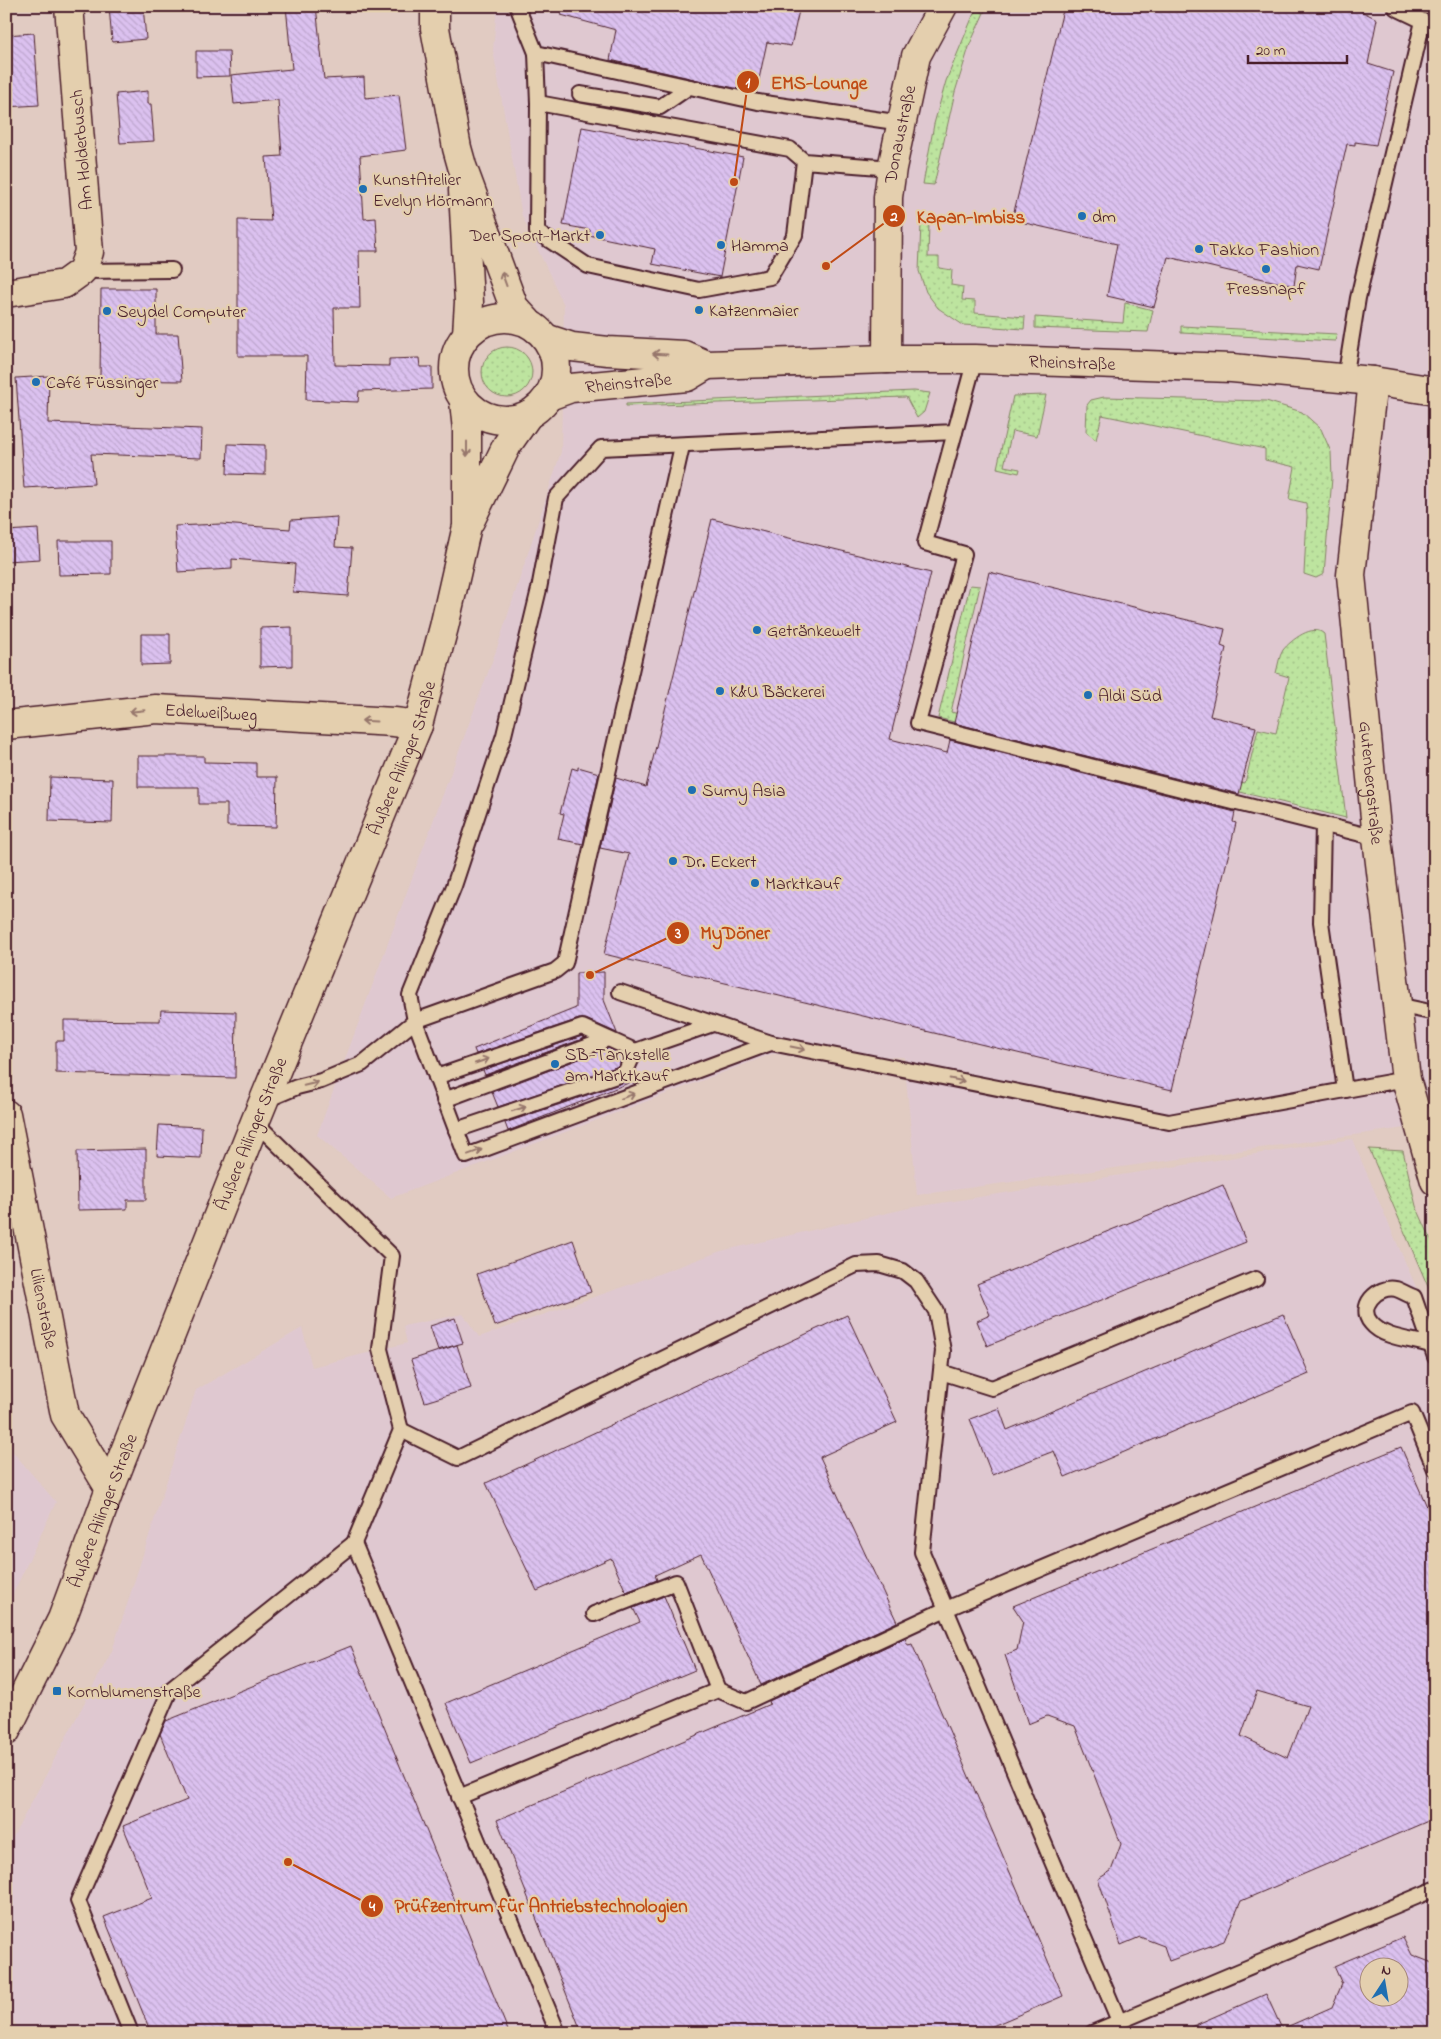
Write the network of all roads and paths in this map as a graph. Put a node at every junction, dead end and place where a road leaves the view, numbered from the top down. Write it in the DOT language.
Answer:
graph roads {
  1 [pos="69,6"];
  2 [pos="435,6"];
  3 [pos="518,6"];
  4 [pos="943,6"];
  5 [pos="1426,6"];
  6 [pos="1396,8"];
  7 [pos="1423,20"];
  8 [pos="536,52"];
  9 [pos="688,87"];
  10 [pos="580,94"];
  11 [pos="538,103"];
  12 [pos="902,123"];
  13 [pos="804,161"];
  14 [pos="462,166"];
  15 [pos="892,168"];
  16 [pos="172,270"];
  17 [pos="73,278"];
  18 [pos="6,293"];
  19 [pos="527,321"];
  20 [pos="467,334"];
  21 [pos="548,339"];
  22 [pos="887,359"];
  23 [pos="975,359"];
  24 [pos="706,365"];
  25 [pos="1345,379"];
  26 [pos="1373,381"];
  27 [pos="1435,391"];
  28 [pos="550,396"];
  29 [pos="464,401"];
  30 [pos="528,415"];
  31 [pos="955,432"];
  32 [pos="682,446"];
  33 [pos="467,526"];
  34 [pos="6,725"];
  35 [pos="418,725"];
  36 [pos="1323,824"];
  37 [pos="1377,838"];
  38 [pos="620,992"];
  39 [pos="1397,1005"];
  40 [pos="1435,1013"];
  41 [pos="415,1021"];
  42 [pos="713,1024"];
  43 [pos="608,1039"];
  44 [pos="772,1043"];
  45 [pos="635,1051"];
  46 [pos="436,1077"];
  47 [pos="1406,1079"];
  48 [pos="1345,1090"];
  49 [pos="444,1100"];
  50 [pos="261,1111"];
  51 [pos="6,1114"];
  52 [pos="456,1130"];
  53 [pos="1435,1181"];
  54 [pos="1256,1279"];
  55 [pos="1432,1351"];
  56 [pos="941,1372"];
  57 [pos="402,1430"];
  58 [pos="1435,1470"];
  59 [pos="110,1490"];
  60 [pos="354,1543"];
  61 [pos="946,1609"];
  62 [pos="594,1614"];
  63 [pos="718,1690"];
  64 [pos="6,1731"];
  65 [pos="459,1796"];
  66 [pos="1435,1888"];
  67 [pos="1119,2021"];
  68 [pos="131,2033"];
  69 [pos="558,2033"];
  70 [pos="1092,2033"];
  1 -- 17 [label="street, Am Holderbusch"];
  2 -- 14 [label="street"];
  3 -- 8 [label="lane"];
  4 -- 12 [label="street, Donaustraße"];
  5 -- 7 [label="lane"];
  6 -- 7 [label="lane"];
  7 -- 25 [label="lane"];
  8 -- 9 [label="lane"];
  8 -- 11 [label="lane"];
  9 -- 10 [label="lane"];
  9 -- 12 [label="lane"];
  11 -- 13 [label="lane"];
  11 -- 13 [label="lane"];
  12 -- 15 [label="street, Donaustraße"];
  13 -- 15 [label="lane"];
  19 -- 14 [label="street, one-way"];
  14 -- 20 [label="street"];
  15 -- 22 [label="street, Donaustraße"];
  16 -- 17 [label="lane"];
  17 -- 18 [label="street"];
  19 -- 20 [label="street"];
  19 -- 21 [label="street"];
  20 -- 29 [label="street"];
  24 -- 21 [label="street, Rheinstraße, one-way"];
  21 -- 28 [label="street"];
  22 -- 23 [label="street, Rheinstraße"];
  22 -- 24 [label="street, Rheinstraße"];
  23 -- 25 [label="street, Rheinstraße"];
  23 -- 31 [label="lane"];
  24 -- 28 [label="street, Rheinstraße"];
  25 -- 26 [label="street, Rheinstraße"];
  26 -- 27 [label="street, Rheinstraße"];
  26 -- 37 [label="street, Gutenbergstraße"];
  28 -- 30 [label="street"];
  29 -- 30 [label="street"];
  29 -- 33 [label="street, Äußere Ailinger Straße, one-way"];
  30 -- 33 [label="street, Äußere Ailinger Straße"];
  31 -- 32 [label="lane"];
  31 -- 36 [label="lane"];
  32 -- 41 [label="lane"];
  32 -- 41 [label="lane"];
  33 -- 35 [label="street, Äußere Ailinger Straße"];
  35 -- 34 [label="street, Edelweißweg, one-way"];
  35 -- 50 [label="street, Äußere Ailinger Straße"];
  36 -- 37 [label="lane"];
  36 -- 48 [label="lane"];
  37 -- 39 [label="street, Gutenbergstraße"];
  38 -- 42 [label="lane"];
  39 -- 40 [label="lane"];
  39 -- 47 [label="street, Gutenbergstraße"];
  41 -- 46 [label="lane"];
  50 -- 41 [label="lane, one-way"];
  42 -- 44 [label="lane"];
  42 -- 45 [label="lane"];
  43 -- 45 [label="lane"];
  46 -- 43 [label="lane, one-way"];
  43 -- 49 [label="lane"];
  44 -- 48 [label="lane, one-way"];
  52 -- 44 [label="lane, one-way"];
  52 -- 45 [label="lane, one-way"];
  46 -- 49 [label="lane"];
  47 -- 48 [label="lane"];
  47 -- 53 [label="street, Gutenbergstraße"];
  49 -- 52 [label="lane"];
  50 -- 57 [label="lane"];
  50 -- 59 [label="street, Äußere Ailinger Straße"];
  51 -- 59 [label="street, Lilienstraße"];
  54 -- 56 [label="lane"];
  55 -- 55 [label="lane"];
  56 -- 57 [label="lane"];
  56 -- 61 [label="lane"];
  57 -- 60 [label="lane"];
  58 -- 61 [label="lane"];
  59 -- 64 [label="street, Äußere Ailinger Straße"];
  60 -- 65 [label="lane"];
  60 -- 68 [label="lane"];
  61 -- 63 [label="lane"];
  61 -- 67 [label="lane"];
  62 -- 63 [label="lane"];
  63 -- 65 [label="lane"];
  65 -- 69 [label="lane"];
  66 -- 67 [label="lane"];
  67 -- 70 [label="lane"];
}
